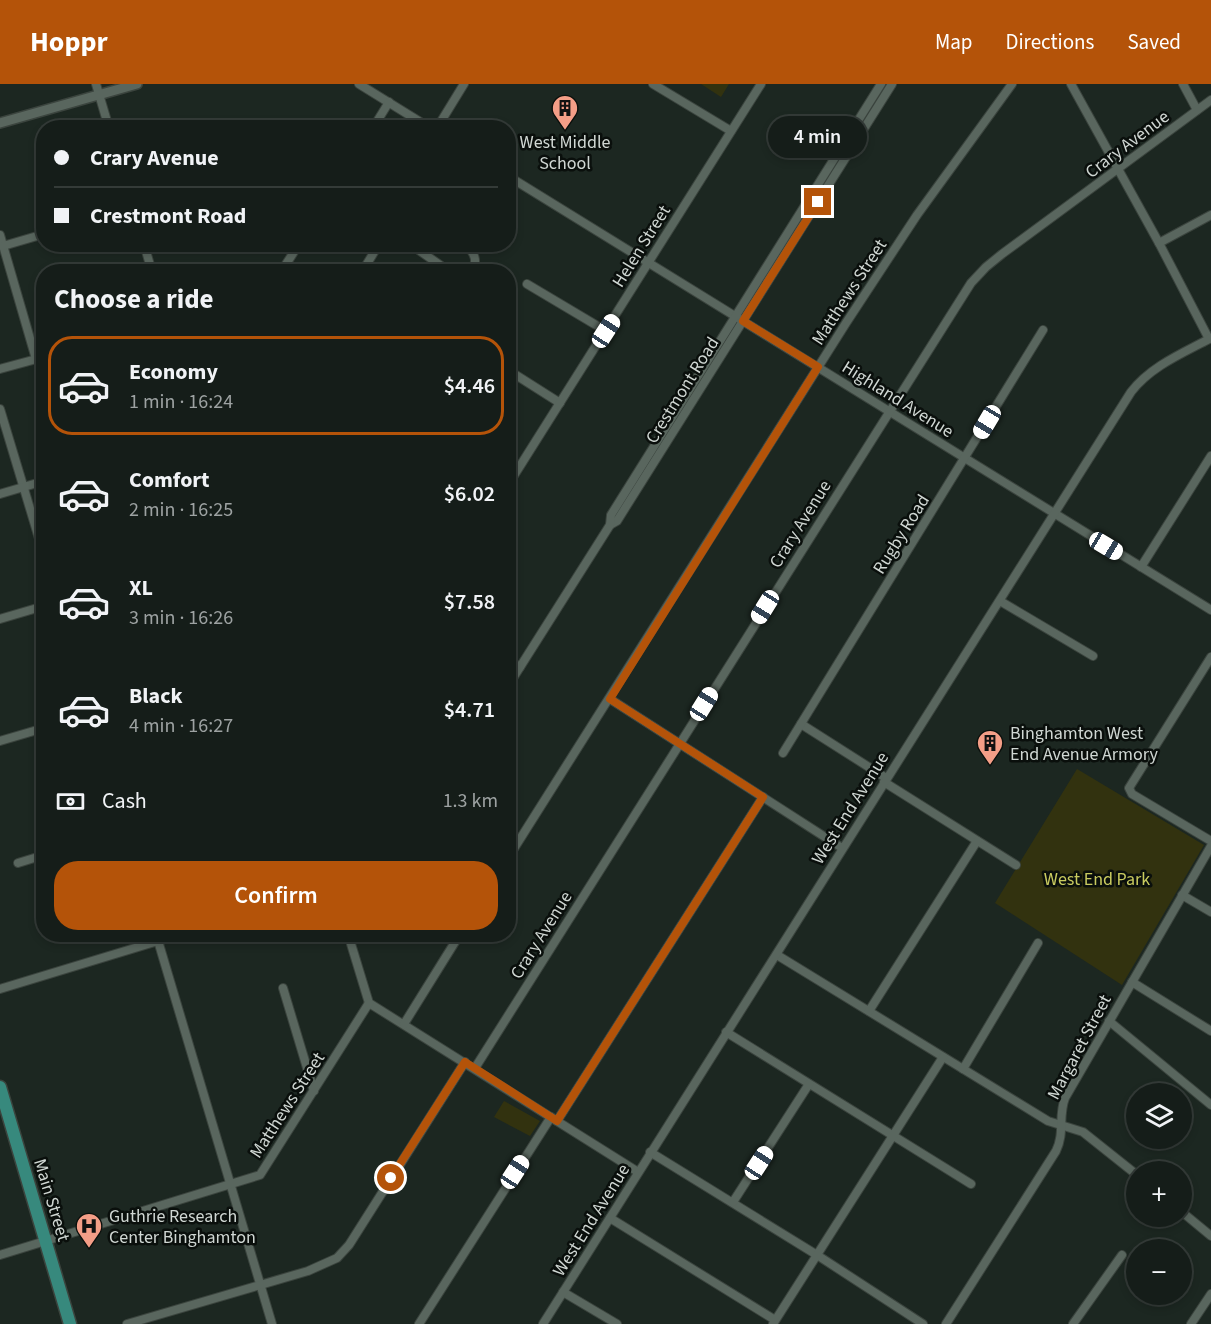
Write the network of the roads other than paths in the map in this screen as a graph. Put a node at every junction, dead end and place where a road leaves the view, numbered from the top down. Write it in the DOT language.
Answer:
graph roads {
  1 [pos="96,84"];
  2 [pos="137,84"];
  3 [pos="359,84"];
  4 [pos="464,84"];
  5 [pos="653,84"];
  6 [pos="761,84"];
  7 [pos="881,84"];
  8 [pos="892,84"];
  9 [pos="1012,84"];
  10 [pos="1071,84"];
  11 [pos="1183,84"];
  12 [pos="100,95"];
  13 [pos="1211,100"];
  14 [pos="388,102"];
  15 [pos="1197,110"];
  16 [pos="108,120"];
  17 [pos="378,120"];
  18 [pos="417,120"];
  19 [pos="442,120"];
  20 [pos="0,123"];
  21 [pos="857,123"];
  22 [pos="864,128"];
  23 [pos="731,131"];
  24 [pos="1118,169"];
  25 [pos="516,181"];
  26 [pos="1211,215"];
  27 [pos="798,216"];
  28 [pos="806,220"];
  29 [pos="0,235"];
  30 [pos="36,236"];
  31 [pos="1159,243"];
  32 [pos="3,246"];
  33 [pos="421,252"];
  34 [pos="439,264"];
  35 [pos="648,264"];
  36 [pos="527,284"];
  37 [pos="735,316"];
  38 [pos="743,321"];
  39 [pos="1043,330"];
  40 [pos="606,331"];
  41 [pos="1210,339"];
  42 [pos="36,346"];
  43 [pos="36,359"];
  44 [pos="818,367"];
  45 [pos="0,369"];
  46 [pos="516,375"];
  47 [pos="560,403"];
  48 [pos="0,409"];
  49 [pos="889,411"];
  50 [pos="1211,456"];
  51 [pos="965,458"];
  52 [pos="518,470"];
  53 [pos="516,473"];
  54 [pos="36,484"];
  55 [pos="23,488"];
  56 [pos="0,494"];
  57 [pos="1054,514"];
  58 [pos="610,525"];
  59 [pos="36,529"];
  60 [pos="1141,567"];
  61 [pos="1000,602"];
  62 [pos="36,608"];
  63 [pos="1211,610"];
  64 [pos="0,619"];
  65 [pos="1093,656"];
  66 [pos="1211,657"];
  67 [pos="516,665"];
  68 [pos="520,667"];
  69 [pos="516,673"];
  70 [pos="610,699"];
  71 [pos="801,724"];
  72 [pos="36,730"];
  73 [pos="0,741"];
  74 [pos="679,743"];
  75 [pos="783,753"];
  76 [pos="885,780"];
  77 [pos="763,797"];
  78 [pos="977,841"];
  79 [pos="1211,841"];
  80 [pos="516,846"];
  81 [pos="1211,846"];
  82 [pos="842,848"];
  83 [pos="36,857"];
  84 [pos="18,863"];
  85 [pos="1016,865"];
  86 [pos="1182,895"];
  87 [pos="1211,912"];
  88 [pos="145,942"];
  89 [pos="158,942"];
  90 [pos="350,942"];
  91 [pos="455,942"];
  92 [pos="1038,943"];
  93 [pos="777,955"];
  94 [pos="1131,982"];
  95 [pos="283,988"];
  96 [pos="0,989"];
  97 [pos="369,1003"];
  98 [pos="869,1011"];
  99 [pos="1109,1021"];
  100 [pos="404,1024"];
  101 [pos="1211,1030"];
  102 [pos="726,1032"];
  103 [pos="943,1056"];
  104 [pos="465,1062"];
  105 [pos="475,1068"];
  106 [pos="963,1069"];
  107 [pos="809,1084"];
  108 [pos="0,1087"];
  109 [pos="314,1091"];
  110 [pos="1211,1105"];
  111 [pos="554,1119"];
  112 [pos="1061,1125"];
  113 [pos="891,1135"];
  114 [pos="650,1152"];
  115 [pos="1126,1166"];
  116 [pos="638,1172"];
  117 [pos="971,1184"];
  118 [pos="231,1185"];
  119 [pos="734,1202"];
  120 [pos="610,1218"];
  121 [pos="1192,1220"];
  122 [pos="1211,1236"];
  123 [pos="46,1240"];
  124 [pos="0,1255"];
  125 [pos="817,1255"];
  126 [pos="1122,1255"];
  127 [pos="260,1284"];
  128 [pos="563,1292"];
  129 [pos="1211,1293"];
  130 [pos="774,1322"];
  131 [pos="70,1324"];
  132 [pos="127,1324"];
  133 [pos="272,1324"];
  134 [pos="419,1324"];
  135 [pos="543,1324"];
  136 [pos="616,1324"];
  137 [pos="923,1324"];
  138 [pos="946,1324"];
  139 [pos="1072,1324"];
  140 [pos="1191,1324"];
  1 -- 12 [label="street"];
  2 -- 12 [label="street"];
  3 -- 14 [label="street"];
  4 -- 19 [label="street"];
  5 -- 23 [label="street"];
  6 -- 23 [label="street, Helen Street"];
  7 -- 21 [label="street, Crestmont Road"];
  8 -- 22 [label="street, Crestmont Road"];
  9 -- 44 [label="street, Matthews Street"];
  10 -- 24 [label="street"];
  11 -- 15 [label="street"];
  12 -- 16 [label="street"];
  12 -- 20 [label="street"];
  13 -- 15 [label="street, Crary Avenue"];
  14 -- 17 [label="street"];
  14 -- 18 [label="street"];
  15 -- 24 [label="street, Crary Avenue"];
  21 -- 22 [label="street"];
  21 -- 27 [label="street, Crestmont Road"];
  22 -- 28 [label="street, Crestmont Road"];
  23 -- 35 [label="street, Helen Street"];
  24 -- 31 [label="street"];
  24 -- 49 [label="street, Crary Avenue"];
  25 -- 35 [label="street, Highland Avenue"];
  26 -- 31 [label="street"];
  27 -- 28 [label="street"];
  27 -- 37 [label="street, Crestmont Road"];
  28 -- 38 [label="street, Crestmont Road"];
  29 -- 32 [label="street"];
  30 -- 32 [label="street"];
  31 -- 41 [label="street"];
  32 -- 42 [label="street"];
  33 -- 34 [label="street"];
  35 -- 37 [label="street, Highland Avenue"];
  35 -- 40 [label="street, Helen Street"];
  36 -- 40 [label="street"];
  37 -- 38 [label="street, Highland Avenue"];
  37 -- 58 [label="street, Crestmont Road"];
  38 -- 44 [label="street, Highland Avenue"];
  38 -- 58 [label="street, Crestmont Road"];
  39 -- 51 [label="street, Rugby Road"];
  40 -- 47 [label="street, Helen Street"];
  41 -- 57 [label="street, West End Avenue"];
  43 -- 45 [label="street"];
  44 -- 49 [label="street, Highland Avenue"];
  44 -- 70 [label="street, Matthews Street"];
  46 -- 47 [label="street"];
  47 -- 52 [label="street, Helen Street"];
  48 -- 55 [label="street"];
  49 -- 51 [label="street, Highland Avenue"];
  49 -- 74 [label="street, Crary Avenue"];
  50 -- 60 [label="street"];
  51 -- 57 [label="street, Highland Avenue"];
  51 -- 71 [label="street, Rugby Road"];
  52 -- 53 [label="street, Helen Street"];
  54 -- 55 [label="street"];
  55 -- 56 [label="street"];
  55 -- 59 [label="street"];
  57 -- 60 [label="street, Highland Avenue"];
  57 -- 61 [label="street, West End Avenue"];
  58 -- 68 [label="street, Crestmont Road"];
  60 -- 63 [label="street, Highland Avenue"];
  61 -- 65 [label="street"];
  61 -- 76 [label="street, West End Avenue"];
  62 -- 64 [label="street"];
  66 -- 79 [label="street"];
  67 -- 68 [label="street"];
  68 -- 69 [label="street, Crestmont Road"];
  70 -- 74 [label="street"];
  70 -- 80 [label="street, Matthews Street"];
  71 -- 75 [label="street, Rugby Road"];
  71 -- 76 [label="street"];
  72 -- 73 [label="street"];
  74 -- 77 [label="street"];
  74 -- 105 [label="street, Crary Avenue"];
  76 -- 78 [label="street"];
  76 -- 82 [label="street, West End Avenue"];
  77 -- 82 [label="street"];
  77 -- 111 [label="street"];
  78 -- 85 [label="street"];
  78 -- 98 [label="street"];
  81 -- 86 [label="street, Margaret Street"];
  82 -- 93 [label="street, West End Avenue"];
  83 -- 84 [label="street"];
  86 -- 87 [label="street"];
  86 -- 94 [label="street, Margaret Street"];
  88 -- 96 [label="street"];
  89 -- 118 [label="street"];
  90 -- 97 [label="street"];
  91 -- 100 [label="street"];
  92 -- 106 [label="street"];
  93 -- 98 [label="street"];
  93 -- 102 [label="street, West End Avenue"];
  94 -- 99 [label="street, Margaret Street"];
  94 -- 101 [label="street"];
  95 -- 109 [label="street"];
  97 -- 100 [label="street"];
  97 -- 109 [label="street, Matthews Street"];
  98 -- 103 [label="street"];
  99 -- 110 [label="street"];
  99 -- 112 [label="street, Margaret Street"];
  100 -- 104 [label="street"];
  102 -- 107 [label="street"];
  102 -- 114 [label="street, West End Avenue"];
  103 -- 106 [label="street"];
  103 -- 113 [label="street"];
  104 -- 105 [label="street"];
  104 -- 127 [label="street"];
  105 -- 111 [label="street"];
  106 -- 112 [label="street"];
  107 -- 113 [label="street"];
  107 -- 119 [label="street"];
  108 -- 123 [label="main road, Main Street"];
  109 -- 118 [label="street, Matthews Street"];
  111 -- 116 [label="street"];
  111 -- 134 [label="street"];
  112 -- 115 [label="street"];
  112 -- 138 [label="street, Margaret Street"];
  113 -- 117 [label="street"];
  113 -- 125 [label="street"];
  114 -- 116 [label="street, West End Avenue"];
  114 -- 119 [label="street"];
  116 -- 120 [label="street, West End Avenue"];
  118 -- 123 [label="street, Matthews Street"];
  118 -- 127 [label="street"];
  119 -- 125 [label="street"];
  120 -- 128 [label="street, West End Avenue"];
  120 -- 130 [label="street"];
  121 -- 122 [label="street"];
  123 -- 124 [label="street, Matthews Street"];
  123 -- 131 [label="main road, Main Street"];
  125 -- 130 [label="street"];
  125 -- 137 [label="street"];
  126 -- 139 [label="street"];
  127 -- 132 [label="street"];
  127 -- 133 [label="street"];
  128 -- 135 [label="street, West End Avenue"];
  128 -- 136 [label="street"];
  129 -- 140 [label="street"];
}
